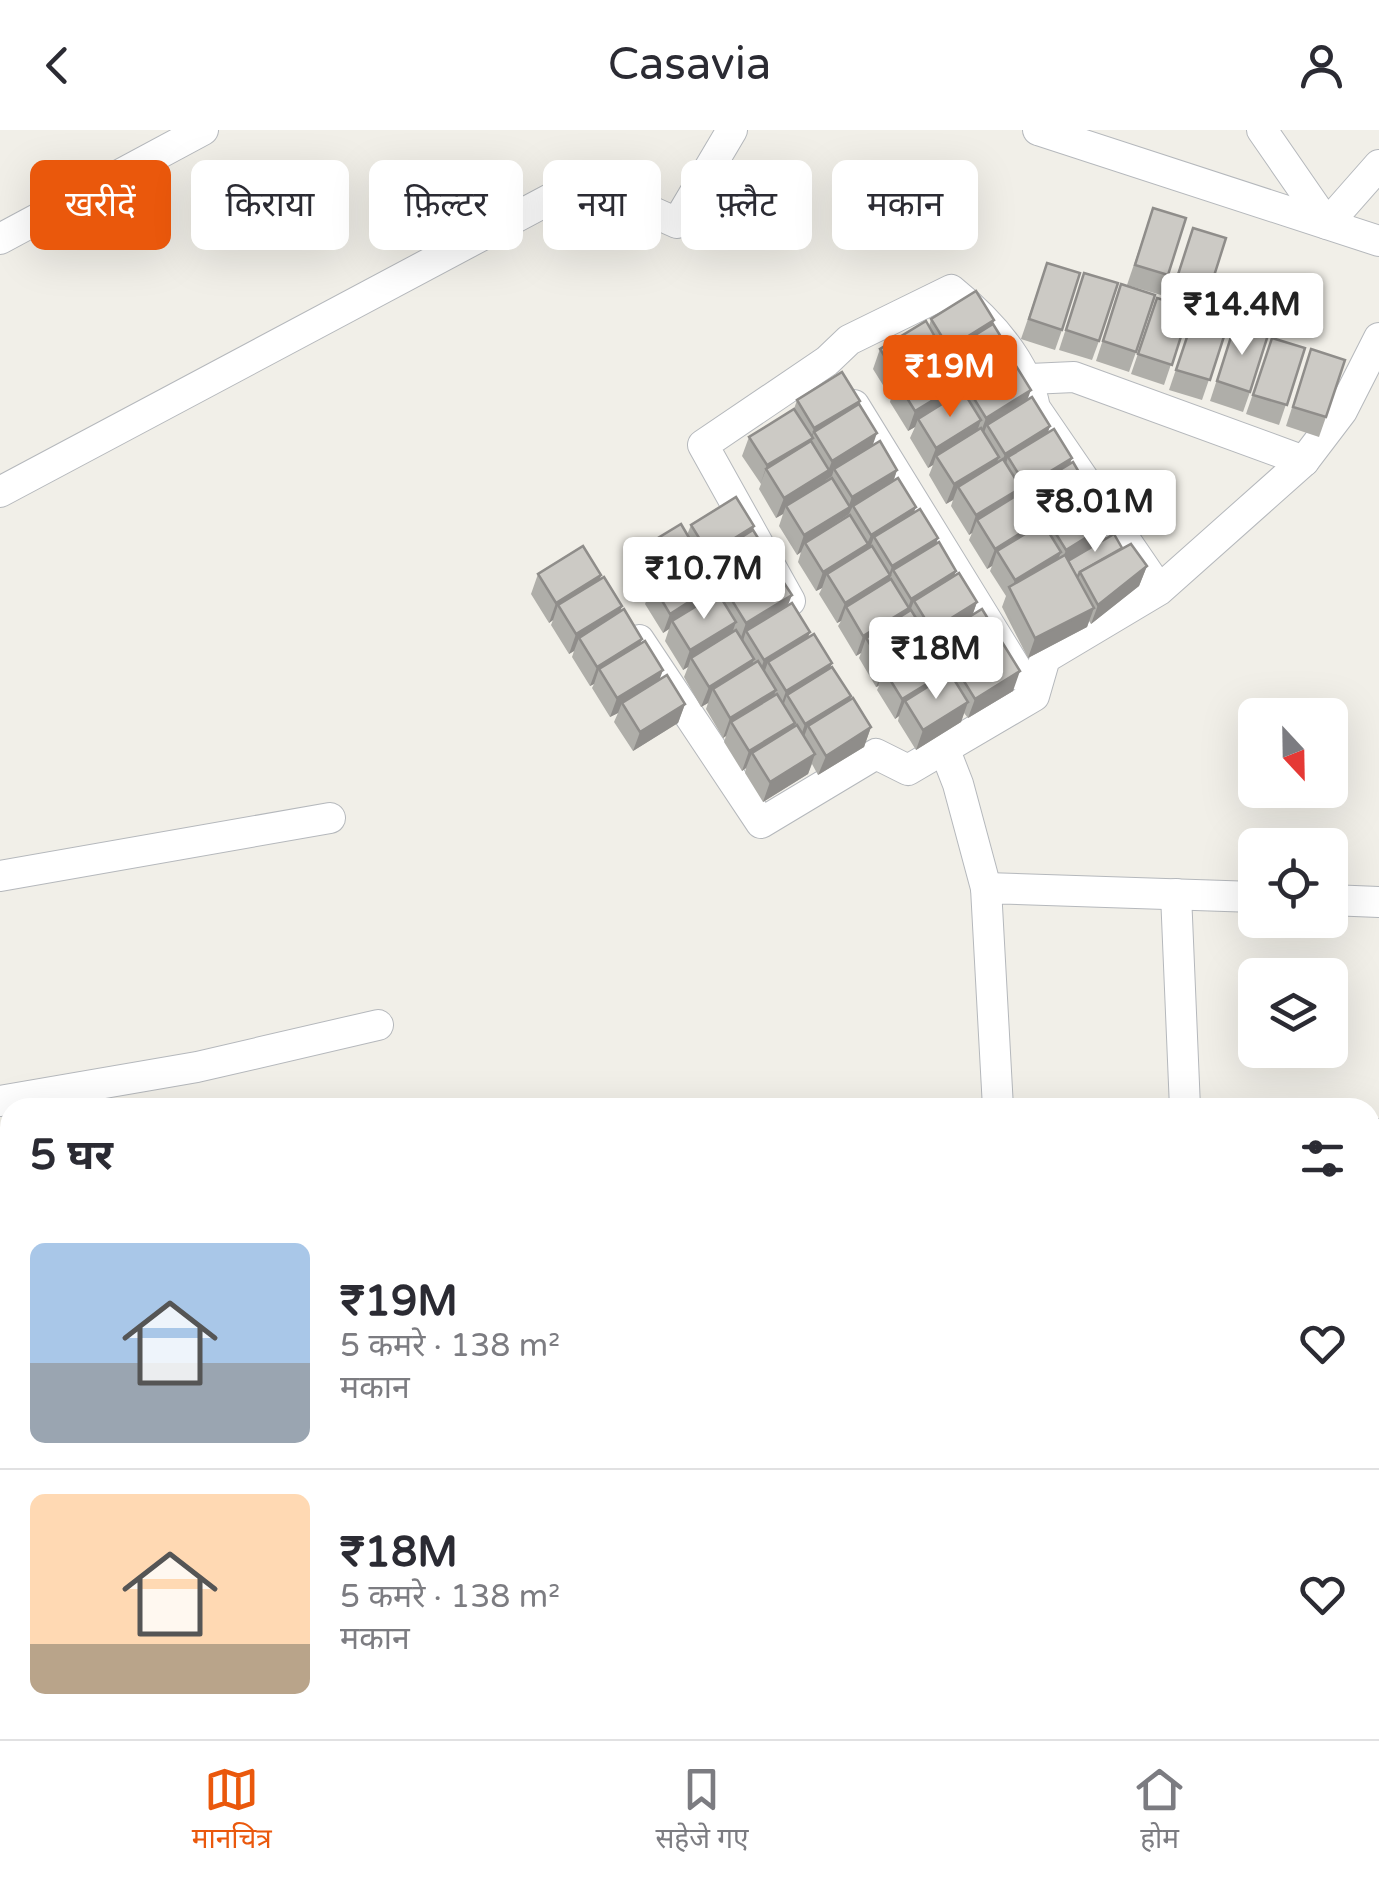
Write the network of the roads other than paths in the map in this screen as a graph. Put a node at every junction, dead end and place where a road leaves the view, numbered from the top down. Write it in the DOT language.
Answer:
graph roads {
  1 [pos="203,130"];
  2 [pos="732,130"];
  3 [pos="1038,130"];
  4 [pos="1262,130"];
  5 [pos="1379,165"];
  6 [pos="1327,224"];
  7 [pos="0,239"];
  8 [pos="1379,241"];
  9 [pos="1379,338"];
  10 [pos="827,361"];
  11 [pos="1030,379"];
  12 [pos="1304,462"];
  13 [pos="0,492"];
  14 [pos="1159,590"];
  15 [pos="625,619"];
  16 [pos="808,634"];
  17 [pos="1034,696"];
  18 [pos="856,720"];
  19 [pos="944,748"];
  20 [pos="876,754"];
  21 [pos="330,818"];
  22 [pos="0,876"];
  23 [pos="986,888"];
  24 [pos="1176,894"];
  25 [pos="1238,896"];
  26 [pos="1348,901"];
  27 [pos="1379,902"];
  28 [pos="378,1024"];
  29 [pos="23,1098"];
  30 [pos="997,1098"];
  31 [pos="1184,1098"];
  1 -- 7 [label="street"];
  2 -- 13 [label="street"];
  3 -- 6 [label="street"];
  4 -- 6 [label="street"];
  5 -- 6 [label="street"];
  6 -- 8 [label="street"];
  9 -- 12 [label="street"];
  10 -- 11 [label="street"];
  10 -- 16 [label="street"];
  10 -- 17 [label="street"];
  11 -- 12 [label="street"];
  11 -- 14 [label="street"];
  12 -- 14 [label="street"];
  14 -- 17 [label="street"];
  15 -- 20 [label="street"];
  17 -- 19 [label="street"];
  18 -- 20 [label="street"];
  19 -- 20 [label="street"];
  19 -- 23 [label="street"];
  21 -- 22 [label="street"];
  23 -- 24 [label="street"];
  23 -- 30 [label="street"];
  24 -- 25 [label="street"];
  24 -- 31 [label="street"];
  26 -- 27 [label="street"];
  28 -- 29 [label="street"];
}
